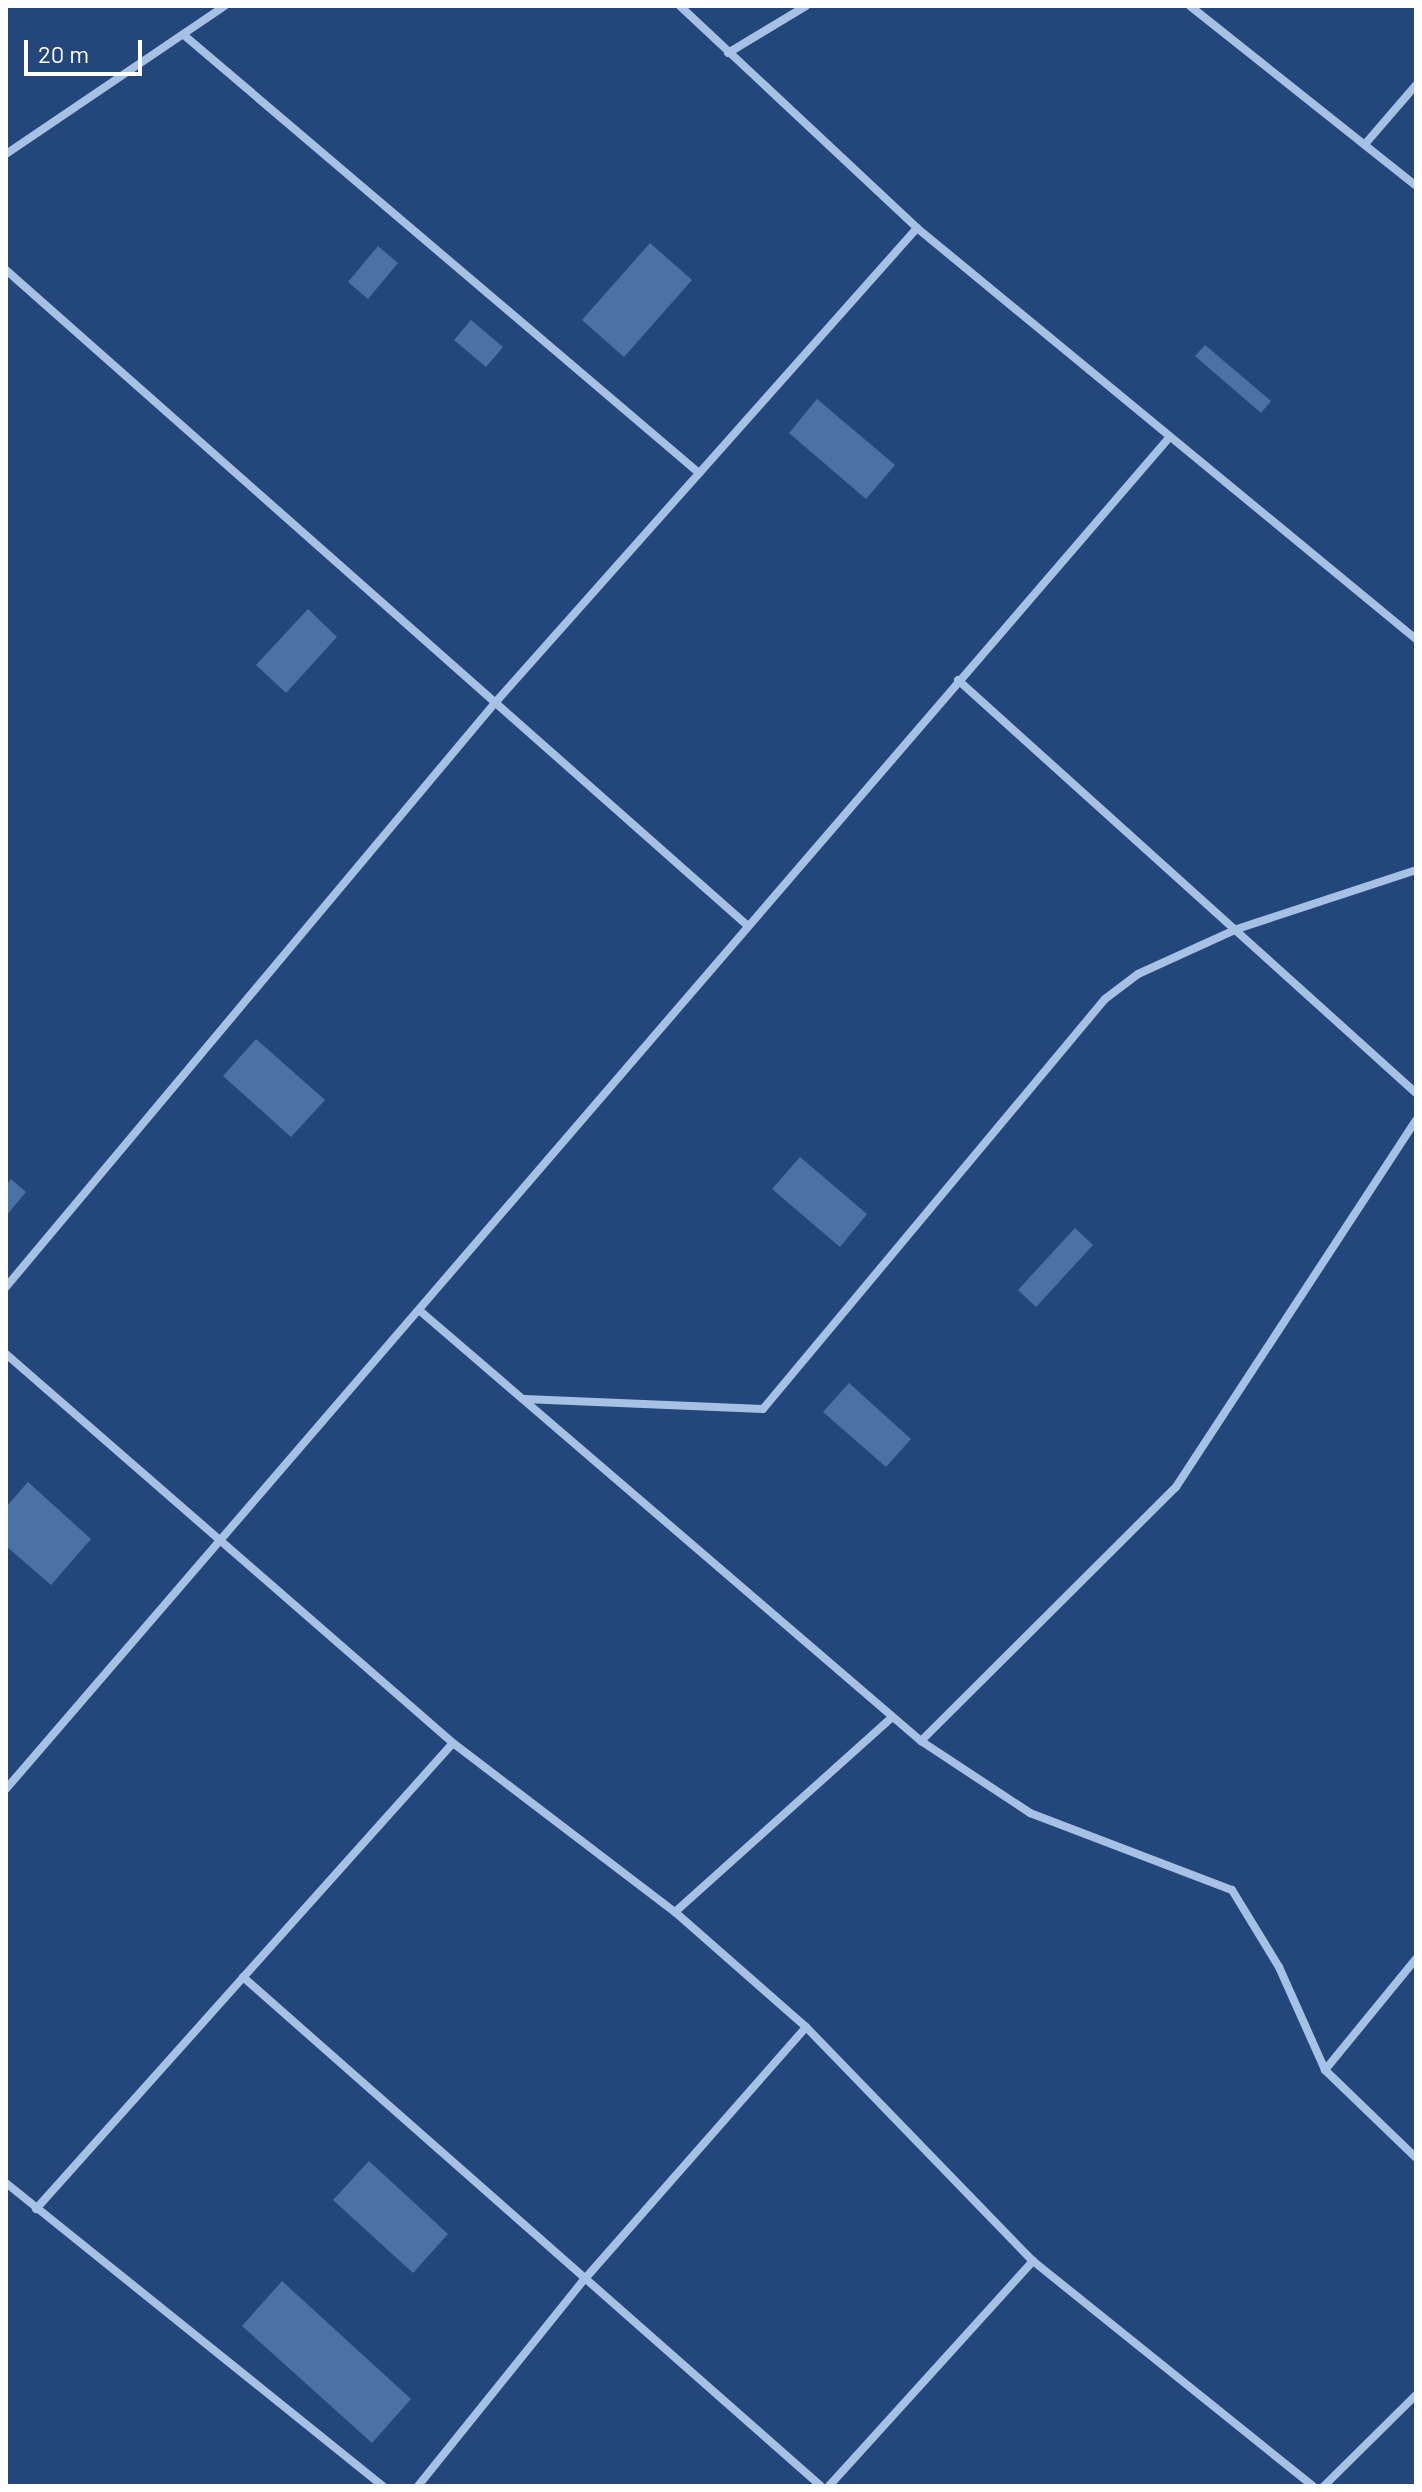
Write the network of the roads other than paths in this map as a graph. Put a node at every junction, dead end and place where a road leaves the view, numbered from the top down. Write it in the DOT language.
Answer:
graph roads {
  1 [pos="225,6"];
  2 [pos="680,6"];
  3 [pos="806,6"];
  4 [pos="1190,6"];
  5 [pos="185,36"];
  6 [pos="728,53"];
  7 [pos="1416,85"];
  8 [pos="1366,143"];
  9 [pos="6,154"];
  10 [pos="1416,186"];
  11 [pos="917,228"];
  12 [pos="6,270"];
  13 [pos="1167,440"];
  14 [pos="699,473"];
  15 [pos="1416,639"];
  16 [pos="958,680"];
  17 [pos="494,704"];
  18 [pos="1416,870"];
  19 [pos="748,926"];
  20 [pos="1237,929"];
  21 [pos="1416,1093"];
  22 [pos="1416,1120"];
  23 [pos="6,1287"];
  24 [pos="419,1310"];
  25 [pos="6,1354"];
  26 [pos="524,1399"];
  27 [pos="221,1542"];
  28 [pos="892,1717"];
  29 [pos="921,1741"];
  30 [pos="453,1743"];
  31 [pos="6,1789"];
  32 [pos="675,1912"];
  33 [pos="1416,1959"];
  34 [pos="243,1977"];
  35 [pos="806,2027"];
  36 [pos="1325,2070"];
  37 [pos="1416,2158"];
  38 [pos="6,2183"];
  39 [pos="36,2209"];
  40 [pos="1033,2261"];
  41 [pos="583,2281"];
  42 [pos="1416,2395"];
  43 [pos="383,2486"];
  44 [pos="418,2486"];
  45 [pos="821,2486"];
  46 [pos="829,2486"];
  47 [pos="1313,2486"];
  48 [pos="1324,2486"];
  1 -- 5 [label="street"];
  2 -- 6 [label="street"];
  3 -- 6 [label="street"];
  4 -- 8 [label="street"];
  5 -- 9 [label="street"];
  5 -- 14 [label="street"];
  6 -- 11 [label="street"];
  7 -- 8 [label="street"];
  8 -- 10 [label="street"];
  11 -- 13 [label="street"];
  11 -- 14 [label="street"];
  12 -- 17 [label="street"];
  13 -- 15 [label="street"];
  13 -- 16 [label="street"];
  14 -- 17 [label="street"];
  16 -- 19 [label="street"];
  16 -- 20 [label="street"];
  17 -- 19 [label="street"];
  17 -- 23 [label="street"];
  18 -- 20 [label="street"];
  19 -- 24 [label="street"];
  20 -- 21 [label="street"];
  20 -- 26 [label="street"];
  22 -- 29 [label="street"];
  24 -- 26 [label="street"];
  24 -- 27 [label="street"];
  25 -- 27 [label="street"];
  26 -- 28 [label="street"];
  27 -- 30 [label="street"];
  27 -- 31 [label="street"];
  28 -- 29 [label="street"];
  28 -- 32 [label="street"];
  29 -- 36 [label="street"];
  30 -- 32 [label="street"];
  30 -- 34 [label="street"];
  32 -- 35 [label="street"];
  33 -- 36 [label="street"];
  34 -- 39 [label="street"];
  34 -- 41 [label="street"];
  35 -- 40 [label="street"];
  35 -- 41 [label="street"];
  36 -- 37 [label="street"];
  38 -- 39 [label="street"];
  39 -- 43 [label="street"];
  40 -- 46 [label="street"];
  40 -- 47 [label="street"];
  41 -- 44 [label="street"];
  41 -- 45 [label="street"];
  42 -- 48 [label="street"];
}
